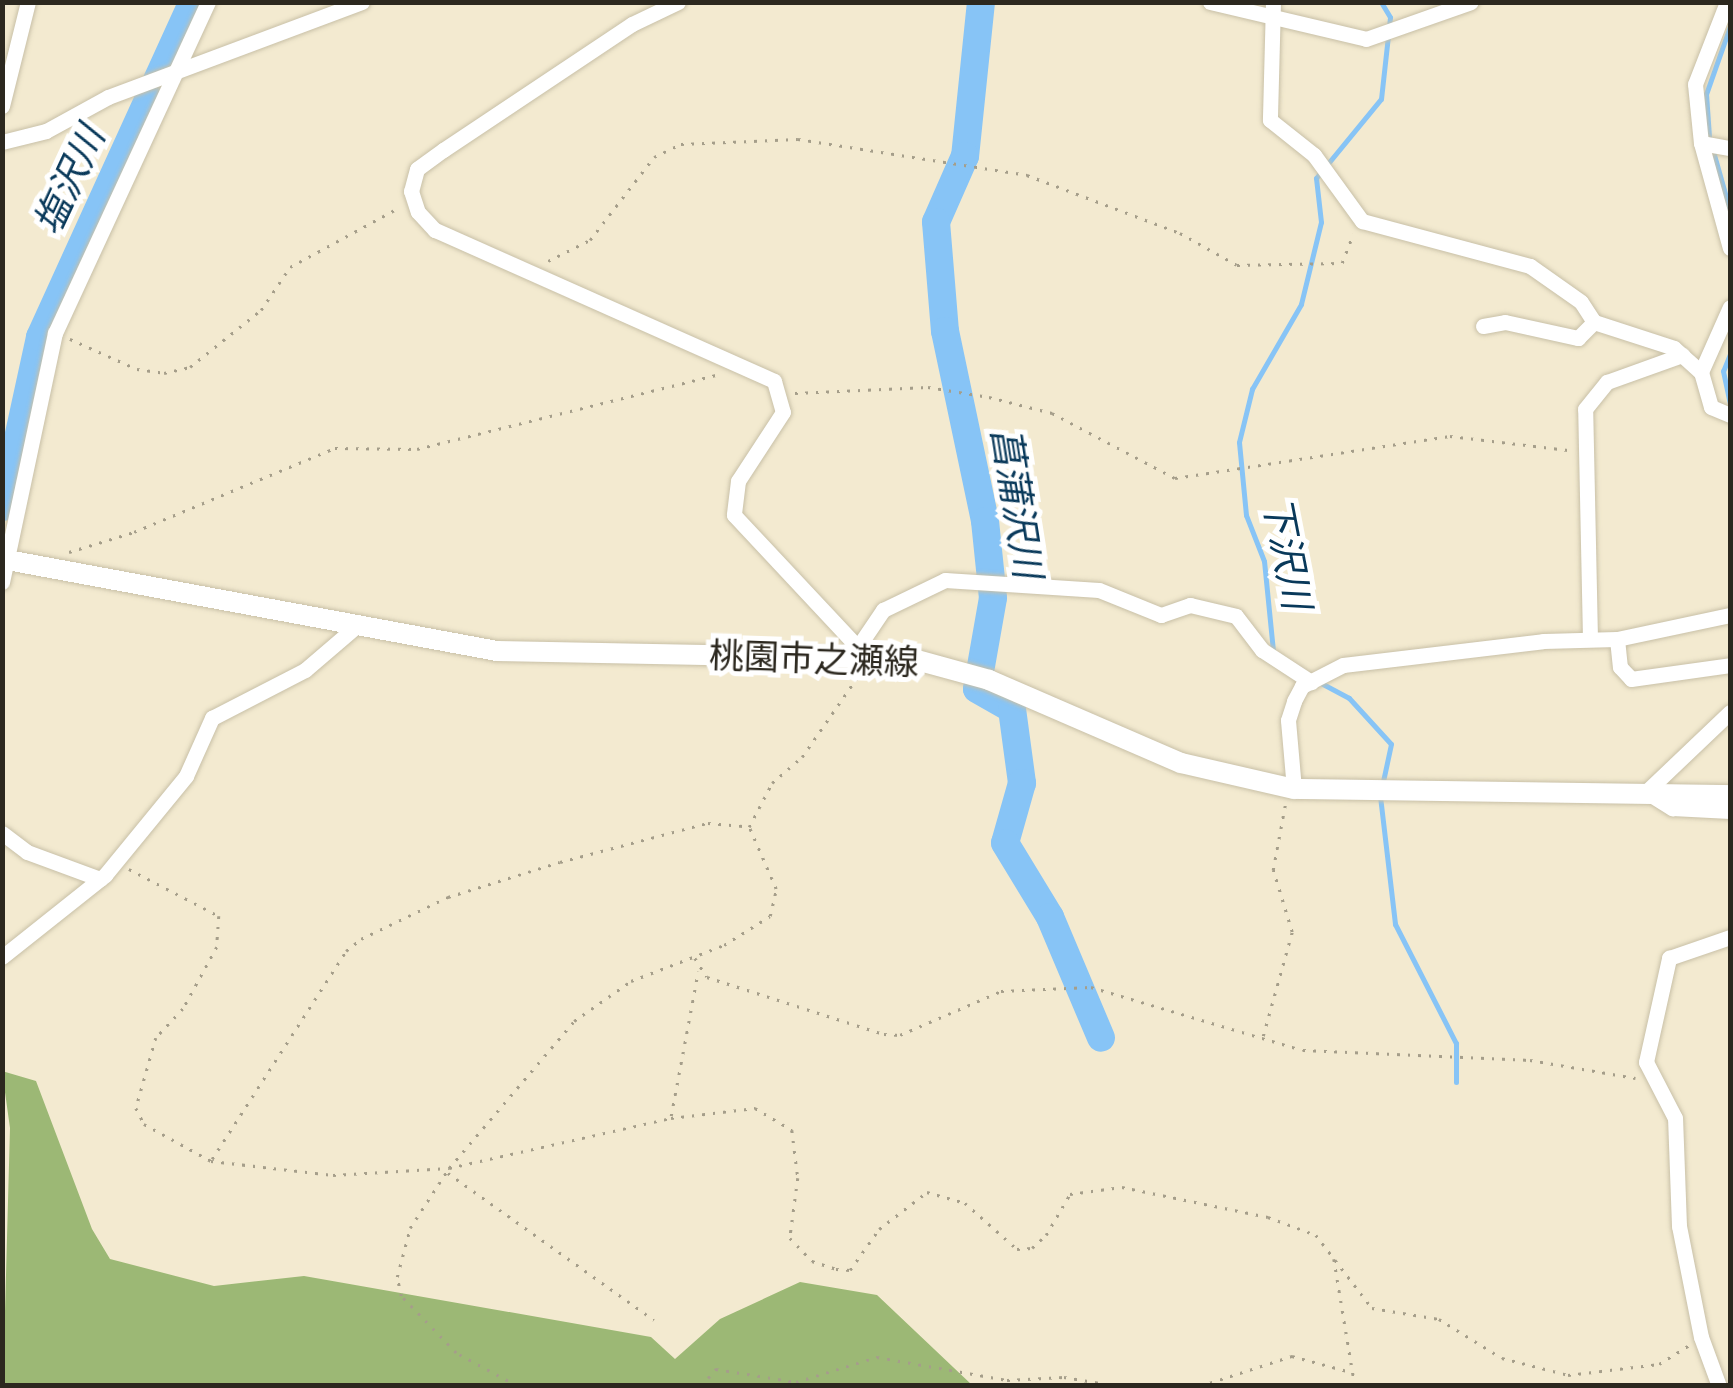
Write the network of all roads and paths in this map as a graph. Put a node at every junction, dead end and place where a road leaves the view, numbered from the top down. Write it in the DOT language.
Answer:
graph roads {
  1 [pos="28,2"];
  2 [pos="208,2"];
  3 [pos="362,2"];
  4 [pos="678,2"];
  5 [pos="1210,2"];
  6 [pos="1273,2"];
  7 [pos="1471,2"];
  8 [pos="1727,2"];
  9 [pos="1273,22"];
  10 [pos="172,72"];
  11 [pos="2,106"];
  12 [pos="2,142"];
  13 [pos="1701,143"];
  14 [pos="1730,148"];
  15 [pos="414,200"];
  16 [pos="1362,221"];
  17 [pos="1730,248"];
  18 [pos="530,272"];
  19 [pos="1730,308"];
  20 [pos="1594,322"];
  21 [pos="1483,326"];
  22 [pos="54,333"];
  23 [pos="1682,356"];
  24 [pos="732,362"];
  25 [pos="1702,372"];
  26 [pos="783,394"];
  27 [pos="1730,415"];
  28 [pos="1588,453"];
  29 [pos="7,560"];
  30 [pos="51,568"];
  31 [pos="2,582"];
  32 [pos="1730,616"];
  33 [pos="354,628"];
  34 [pos="1616,638"];
  35 [pos="1590,639"];
  36 [pos="866,654"];
  37 [pos="1730,665"];
  38 [pos="1311,682"];
  39 [pos="1730,712"];
  40 [pos="1291,788"];
  41 [pos="1646,792"];
  42 [pos="1730,795"];
  43 [pos="1730,811"];
  44 [pos="748,827"];
  45 [pos="2,834"];
  46 [pos="114,864"];
  47 [pos="100,878"];
  48 [pos="1730,937"];
  49 [pos="695,956"];
  50 [pos="2,957"];
  51 [pos="699,970"];
  52 [pos="1262,1038"];
  53 [pos="1653,1082"];
  54 [pos="671,1118"];
  55 [pos="211,1161"];
  56 [pos="448,1170"];
  57 [pos="1334,1255"];
  58 [pos="654,1320"];
  59 [pos="1701,1337"];
  60 [pos="1351,1372"];
  61 [pos="517,1386"];
  62 [pos="701,1386"];
  63 [pos="1118,1386"];
  64 [pos="1200,1386"];
  65 [pos="1355,1386"];
  66 [pos="1719,1386"];
  1 -- 11 [label="street"];
  2 -- 10 [label="street"];
  3 -- 10 [label="street"];
  4 -- 15 [label="street"];
  5 -- 9 [label="street"];
  6 -- 9 [label="street"];
  7 -- 9 [label="street"];
  8 -- 13 [label="street"];
  9 -- 16 [label="street"];
  10 -- 12 [label="street"];
  10 -- 22 [label="street"];
  13 -- 14 [label="street"];
  13 -- 17 [label="street"];
  15 -- 18 [label="street"];
  15 -- 22 [label="path"];
  16 -- 18 [label="path"];
  16 -- 20 [label="street"];
  18 -- 24 [label="street"];
  19 -- 25 [label="street"];
  20 -- 21 [label="street"];
  20 -- 23 [label="street"];
  22 -- 29 [label="street"];
  23 -- 25 [label="street"];
  23 -- 28 [label="street"];
  24 -- 26 [label="street"];
  24 -- 30 [label="path"];
  25 -- 27 [label="street"];
  26 -- 28 [label="path"];
  26 -- 36 [label="street"];
  28 -- 35 [label="street"];
  29 -- 30 [label="main road, 桃園市之瀬線"];
  29 -- 31 [label="street"];
  30 -- 33 [label="main road, 桃園市之瀬線"];
  32 -- 34 [label="street"];
  33 -- 36 [label="main road, 桃園市之瀬線"];
  33 -- 46 [label="street"];
  34 -- 35 [label="street"];
  34 -- 37 [label="street"];
  35 -- 38 [label="street"];
  36 -- 38 [label="street"];
  36 -- 40 [label="main road, 桃園市之瀬線"];
  36 -- 44 [label="path"];
  38 -- 40 [label="street"];
  39 -- 41 [label="street"];
  40 -- 41 [label="main road, 桃園市之瀬線"];
  40 -- 52 [label="path"];
  41 -- 42 [label="main road, 桃園市之瀬線"];
  41 -- 43 [label="street"];
  44 -- 49 [label="path"];
  44 -- 55 [label="path"];
  45 -- 47 [label="street"];
  46 -- 47 [label="street"];
  46 -- 55 [label="path"];
  47 -- 50 [label="street"];
  48 -- 53 [label="street"];
  49 -- 51 [label="path"];
  49 -- 56 [label="path"];
  51 -- 52 [label="path"];
  51 -- 54 [label="path"];
  52 -- 53 [label="path"];
  53 -- 59 [label="street"];
  54 -- 56 [label="path"];
  54 -- 57 [label="path"];
  55 -- 56 [label="path"];
  56 -- 58 [label="path"];
  56 -- 61 [label="path"];
  57 -- 59 [label="path"];
  57 -- 60 [label="path"];
  59 -- 66 [label="street"];
  60 -- 64 [label="path"];
  60 -- 65 [label="path"];
  62 -- 63 [label="path"];
}
